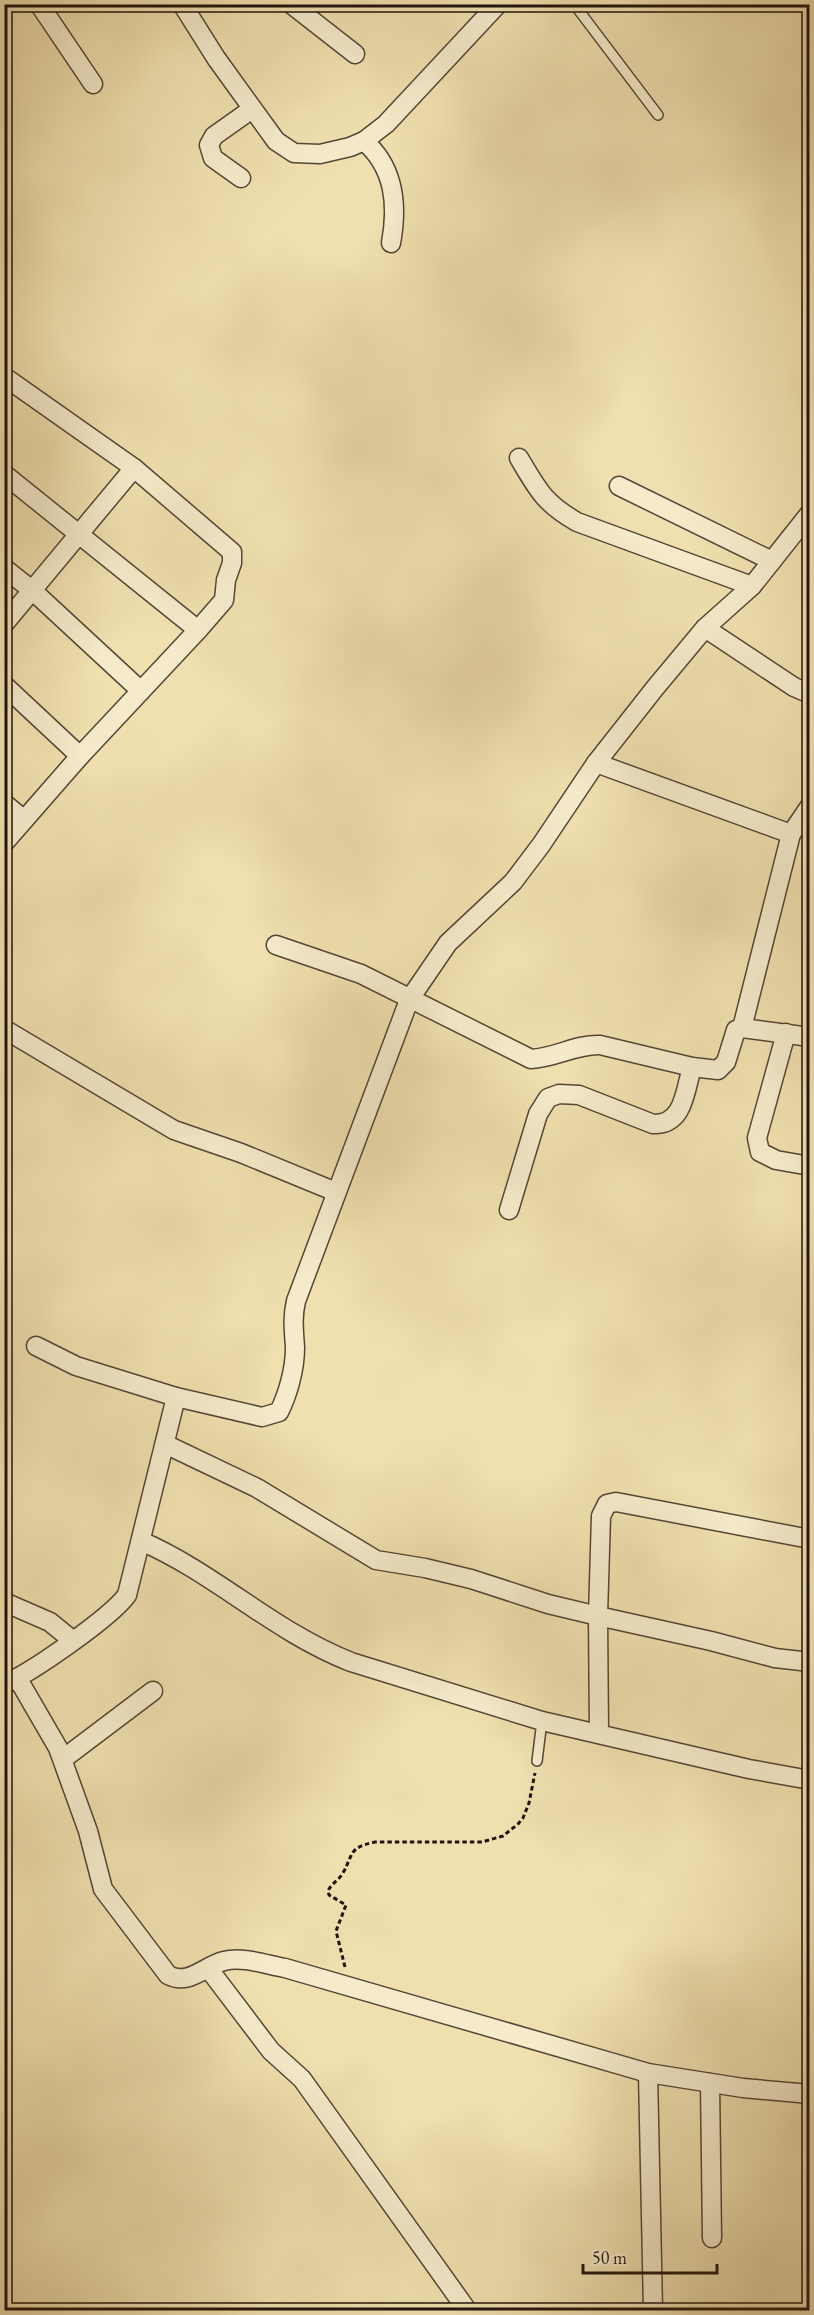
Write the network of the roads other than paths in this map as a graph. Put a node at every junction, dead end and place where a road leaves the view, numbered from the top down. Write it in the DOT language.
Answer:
graph roads {
  1 [pos="39,4"];
  2 [pos="182,4"];
  3 [pos="291,4"];
  4 [pos="498,4"];
  5 [pos="574,4"];
  6 [pos="355,54"];
  7 [pos="93,84"];
  8 [pos="252,109"];
  9 [pos="658,116"];
  10 [pos="364,141"];
  11 [pos="241,178"];
  12 [pos="391,243"];
  13 [pos="4,379"];
  14 [pos="519,458"];
  15 [pos="134,468"];
  16 [pos="4,474"];
  17 [pos="619,486"];
  18 [pos="810,513"];
  19 [pos="79,535"];
  20 [pos="771,561"];
  21 [pos="4,568"];
  22 [pos="752,586"];
  23 [pos="33,591"];
  24 [pos="4,624"];
  25 [pos="705,628"];
  26 [pos="198,630"];
  27 [pos="4,685"];
  28 [pos="141,691"];
  29 [pos="810,694"];
  30 [pos="80,756"];
  31 [pos="596,763"];
  32 [pos="4,803"];
  33 [pos="810,806"];
  34 [pos="24,820"];
  35 [pos="791,834"];
  36 [pos="4,843"];
  37 [pos="276,945"];
  38 [pos="409,1000"];
  39 [pos="742,1028"];
  40 [pos="4,1029"];
  41 [pos="786,1034"];
  42 [pos="810,1037"];
  43 [pos="692,1067"];
  44 [pos="810,1166"];
  45 [pos="336,1192"];
  46 [pos="509,1210"];
  47 [pos="36,1346"];
  48 [pos="176,1397"];
  49 [pos="165,1444"];
  50 [pos="810,1539"];
  51 [pos="141,1541"];
  52 [pos="4,1602"];
  53 [pos="598,1616"];
  54 [pos="72,1640"];
  55 [pos="810,1662"];
  56 [pos="11,1682"];
  57 [pos="153,1690"];
  58 [pos="542,1721"];
  59 [pos="599,1734"];
  60 [pos="63,1759"];
  61 [pos="537,1761"];
  62 [pos="810,1780"];
  63 [pos="208,1968"];
  64 [pos="648,2073"];
  65 [pos="710,2083"];
  66 [pos="810,2094"];
  67 [pos="712,2238"];
  68 [pos="467,2310"];
  69 [pos="653,2310"];
  1 -- 7 [label="street"];
  2 -- 8 [label="street"];
  3 -- 6 [label="street"];
  4 -- 10 [label="street"];
  5 -- 9 [label="lane"];
  8 -- 10 [label="street"];
  8 -- 11 [label="street"];
  10 -- 12 [label="street"];
  13 -- 15 [label="street"];
  14 -- 22 [label="street"];
  15 -- 19 [label="street"];
  15 -- 26 [label="street"];
  16 -- 19 [label="street"];
  17 -- 20 [label="street"];
  18 -- 20 [label="street"];
  19 -- 23 [label="street"];
  19 -- 26 [label="street"];
  20 -- 22 [label="street"];
  21 -- 23 [label="street"];
  22 -- 25 [label="street"];
  23 -- 24 [label="street"];
  23 -- 28 [label="street"];
  25 -- 29 [label="street"];
  25 -- 31 [label="street"];
  26 -- 28 [label="street"];
  27 -- 30 [label="street"];
  28 -- 30 [label="street"];
  30 -- 34 [label="street"];
  31 -- 35 [label="street"];
  31 -- 38 [label="street"];
  32 -- 34 [label="street"];
  33 -- 35 [label="street"];
  34 -- 36 [label="street"];
  35 -- 39 [label="street"];
  37 -- 38 [label="street"];
  38 -- 43 [label="street"];
  38 -- 45 [label="street"];
  39 -- 41 [label="street"];
  39 -- 43 [label="street"];
  40 -- 45 [label="street"];
  41 -- 42 [label="street"];
  41 -- 44 [label="street"];
  43 -- 46 [label="street"];
  45 -- 48 [label="street"];
  47 -- 48 [label="street"];
  48 -- 49 [label="street"];
  49 -- 51 [label="street"];
  49 -- 53 [label="street"];
  50 -- 53 [label="street"];
  51 -- 54 [label="street"];
  51 -- 58 [label="street"];
  52 -- 54 [label="street"];
  53 -- 55 [label="street"];
  53 -- 59 [label="street"];
  54 -- 56 [label="street"];
  56 -- 60 [label="street"];
  57 -- 60 [label="street"];
  58 -- 59 [label="street"];
  58 -- 61 [label="lane"];
  59 -- 62 [label="street"];
  60 -- 63 [label="street"];
  63 -- 64 [label="street"];
  63 -- 68 [label="street"];
  64 -- 65 [label="street"];
  64 -- 69 [label="street"];
  65 -- 66 [label="street"];
  65 -- 67 [label="street"];
}
